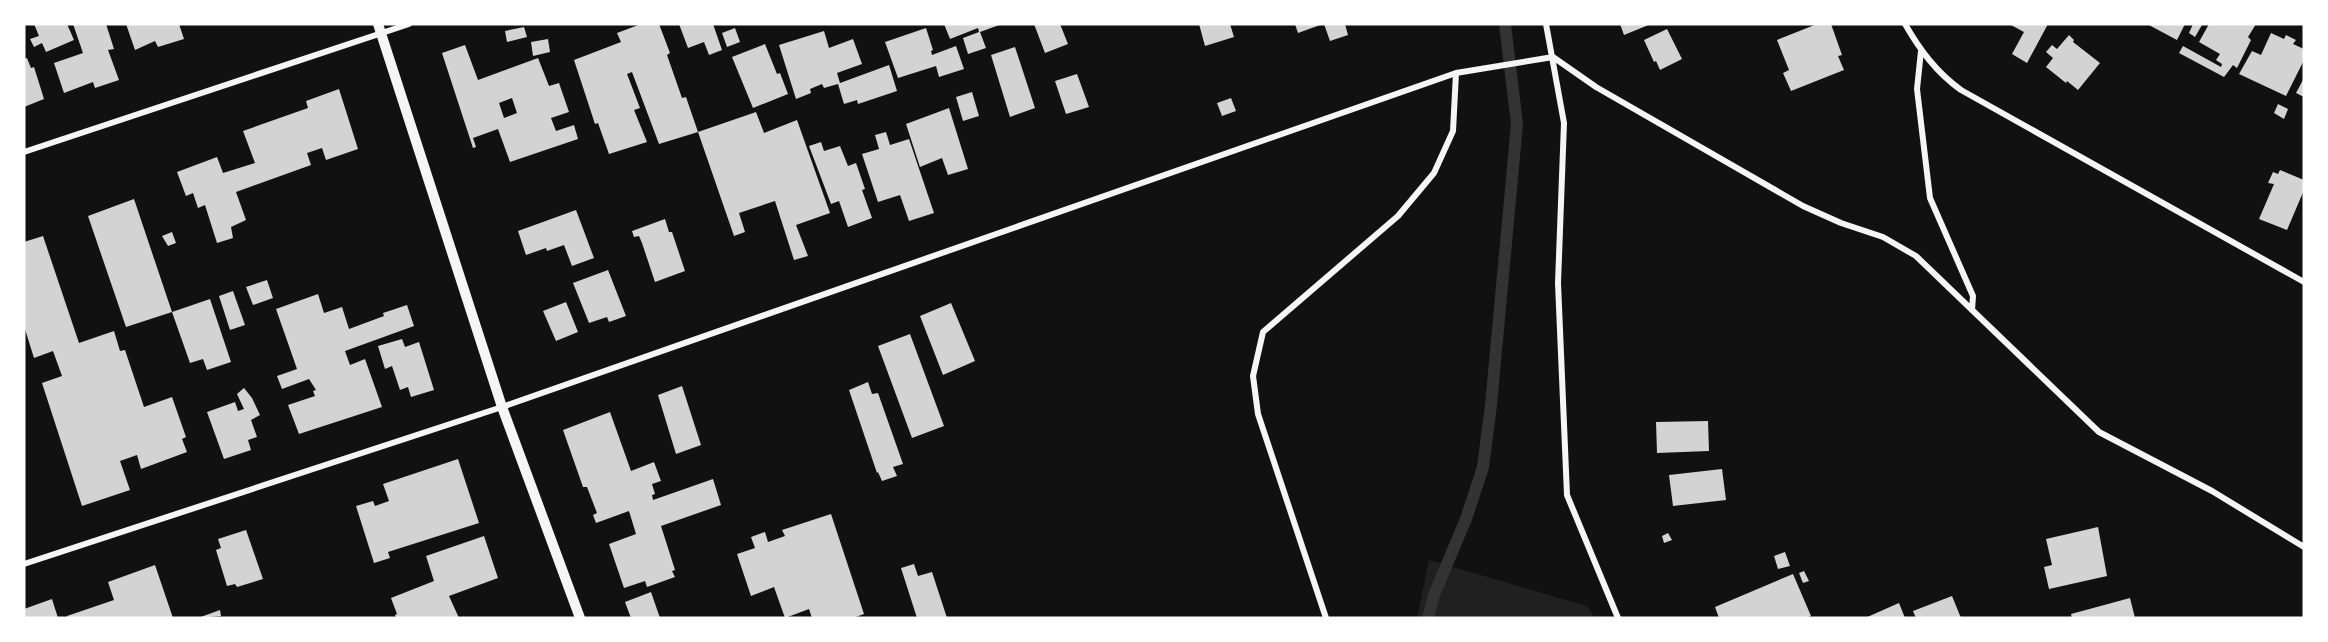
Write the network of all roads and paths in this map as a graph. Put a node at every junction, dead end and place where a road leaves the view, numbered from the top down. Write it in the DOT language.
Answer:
graph roads {
  1 [pos="409,24"];
  2 [pos="1546,24"];
  3 [pos="1905,24"];
  4 [pos="380,29"];
  5 [pos="1921,51"];
  6 [pos="1553,57"];
  7 [pos="1456,73"];
  8 [pos="24,152"];
  9 [pos="2304,282"];
  10 [pos="1972,310"];
  11 [pos="502,406"];
  12 [pos="2304,547"];
  13 [pos="24,564"];
  14 [pos="580,618"];
  15 [pos="1326,618"];
  16 [pos="1618,618"];
  1 -- 4 [label="street"];
  2 -- 6 [label="street"];
  3 -- 5 [label="street"];
  4 -- 8 [label="street"];
  4 -- 11 [label="street"];
  5 -- 9 [label="street"];
  5 -- 10 [label="street"];
  6 -- 7 [label="street"];
  6 -- 10 [label="street"];
  6 -- 16 [label="street"];
  7 -- 11 [label="street"];
  7 -- 15 [label="street"];
  10 -- 12 [label="street"];
  11 -- 13 [label="street"];
  11 -- 14 [label="street"];
}
